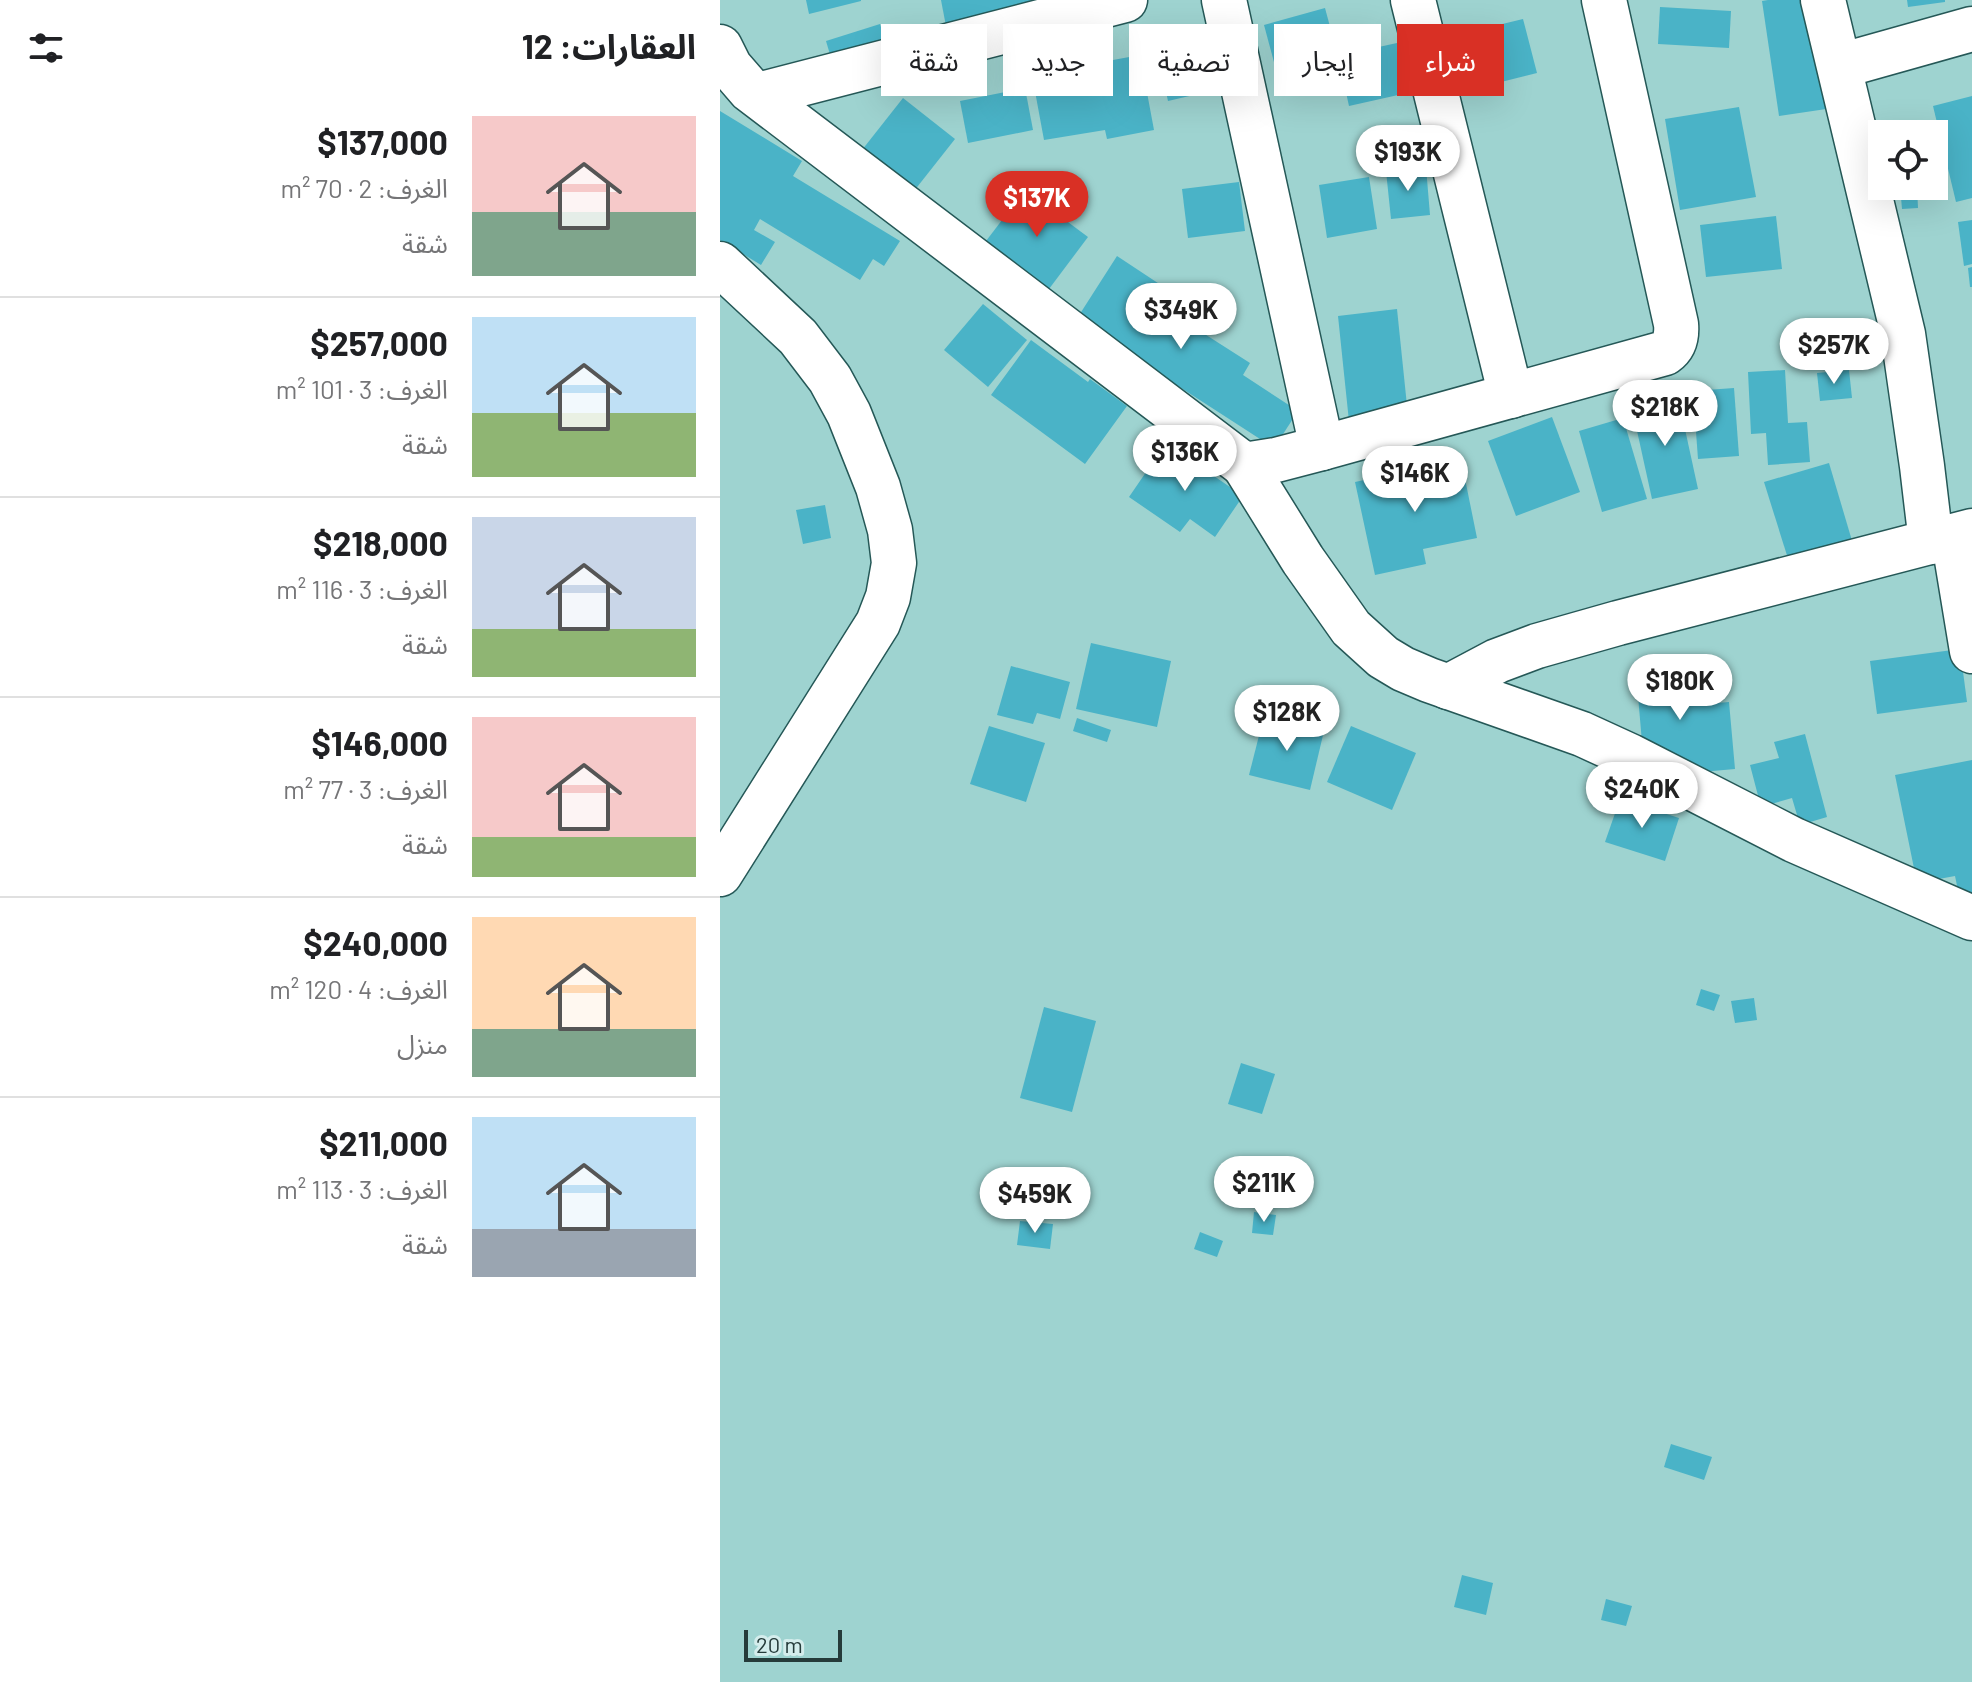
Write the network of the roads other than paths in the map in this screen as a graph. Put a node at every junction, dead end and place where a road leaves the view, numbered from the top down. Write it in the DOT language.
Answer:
graph roads {
  1 [pos="1125,0"];
  2 [pos="1224,0"];
  3 [pos="1413,0"];
  4 [pos="1604,0"];
  5 [pos="1823,0"];
  6 [pos="1972,29"];
  7 [pos="720,47"];
  8 [pos="1840,66"];
  9 [pos="758,95"];
  10 [pos="720,264"];
  11 [pos="1511,396"];
  12 [pos="1322,448"];
  13 [pos="1244,465"];
  14 [pos="1952,536"];
  15 [pos="1972,651"];
  16 [pos="1448,687"];
  17 [pos="720,874"];
  18 [pos="1972,918"];
  1 -- 9 [label="street"];
  2 -- 12 [label="street"];
  3 -- 11 [label="street"];
  4 -- 11 [label="street"];
  5 -- 8 [label="street"];
  6 -- 8 [label="street"];
  7 -- 9 [label="street"];
  8 -- 14 [label="street"];
  9 -- 13 [label="street"];
  10 -- 17 [label="street"];
  11 -- 12 [label="street"];
  12 -- 13 [label="street"];
  13 -- 16 [label="street"];
  14 -- 15 [label="street"];
  14 -- 16 [label="street"];
  16 -- 18 [label="street"];
}
